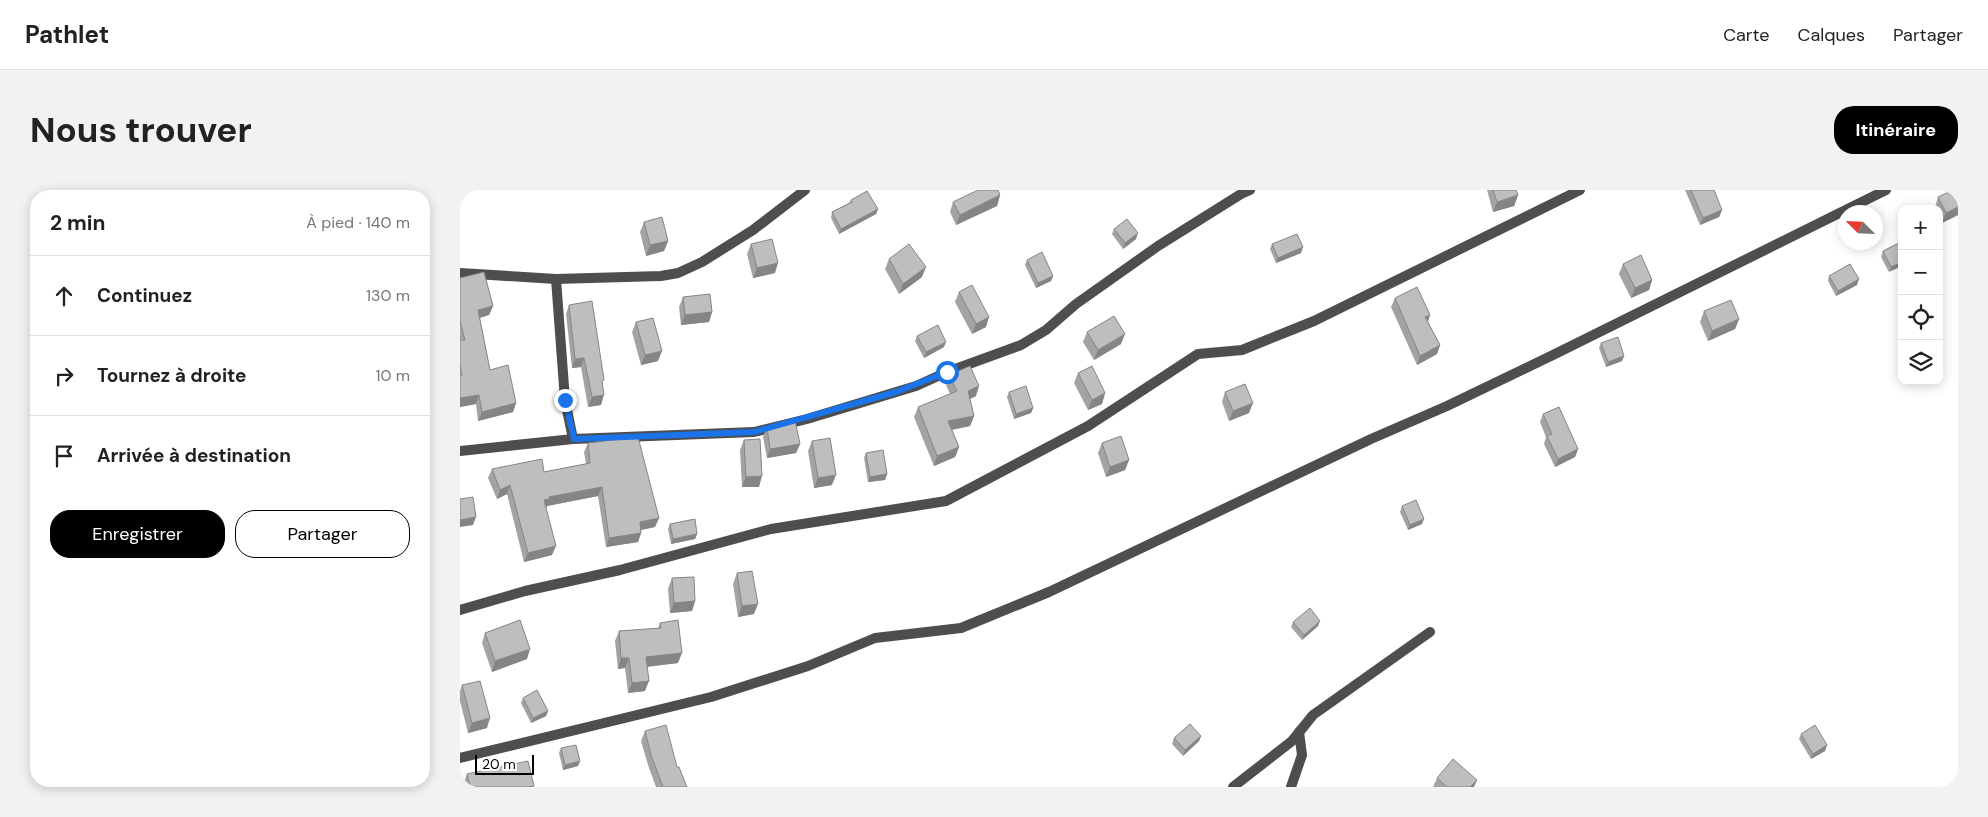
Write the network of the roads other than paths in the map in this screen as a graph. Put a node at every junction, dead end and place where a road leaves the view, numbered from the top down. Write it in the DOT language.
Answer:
graph roads {
  1 [pos="805,190"];
  2 [pos="1250,190"];
  3 [pos="1580,190"];
  4 [pos="1886,190"];
  5 [pos="460,272"];
  6 [pos="556,279"];
  7 [pos="574,439"];
  8 [pos="460,451"];
  9 [pos="460,610"];
  10 [pos="1430,632"];
  11 [pos="1300,732"];
  12 [pos="460,758"];
  13 [pos="1233,787"];
  14 [pos="1291,787"];
  1 -- 6 [label="street"];
  2 -- 7 [label="street"];
  3 -- 9 [label="street"];
  4 -- 12 [label="street"];
  5 -- 6 [label="street"];
  6 -- 7 [label="street"];
  7 -- 8 [label="street"];
  10 -- 11 [label="street"];
  11 -- 13 [label="street"];
  11 -- 14 [label="street"];
}
